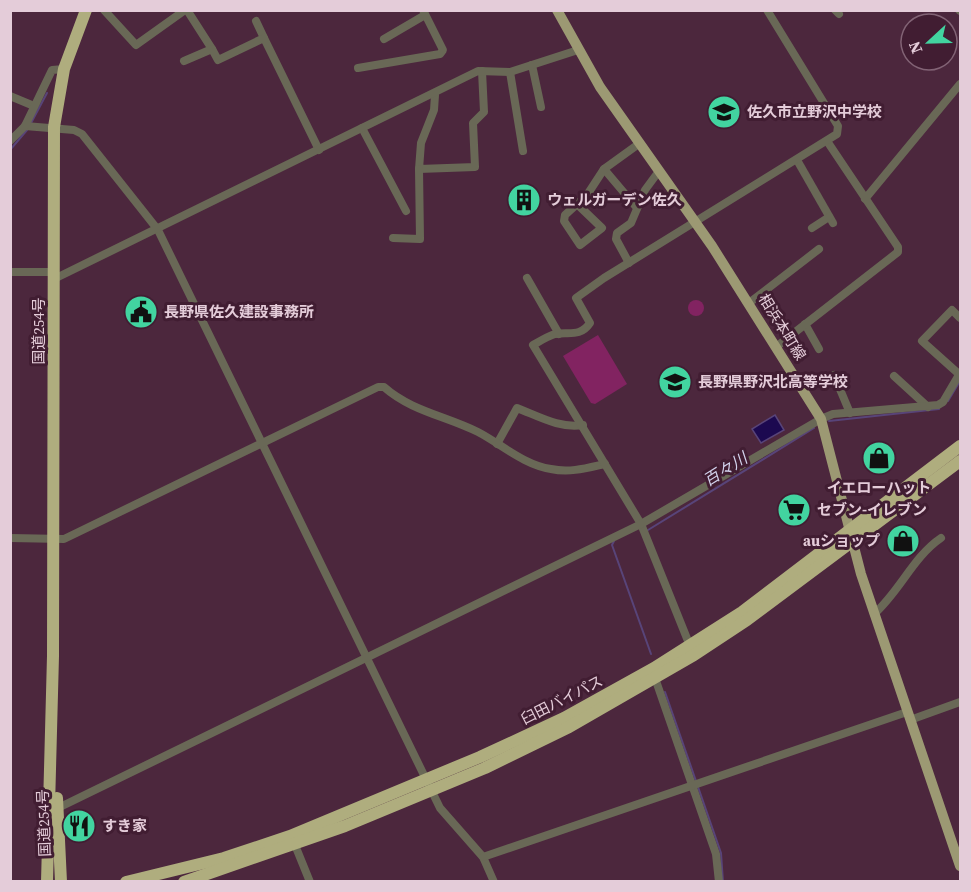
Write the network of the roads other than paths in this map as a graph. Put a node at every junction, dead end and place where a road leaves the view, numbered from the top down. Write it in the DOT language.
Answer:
graph roads {
  1 [pos="86,10"];
  2 [pos="104,10"];
  3 [pos="186,10"];
  4 [pos="557,10"];
  5 [pos="766,10"];
  6 [pos="424,13"];
  7 [pos="256,21"];
  8 [pos="264,38"];
  9 [pos="384,39"];
  10 [pos="212,49"];
  11 [pos="578,50"];
  12 [pos="184,62"];
  13 [pos="532,65"];
  14 [pos="358,68"];
  15 [pos="64,69"];
  16 [pos="482,71"];
  17 [pos="510,72"];
  18 [pos="960,84"];
  19 [pos="435,95"];
  20 [pos="10,96"];
  21 [pos="34,106"];
  22 [pos="541,107"];
  23 [pos="25,126"];
  24 [pos="54,127"];
  25 [pos="362,128"];
  26 [pos="10,141"];
  27 [pos="827,141"];
  28 [pos="640,143"];
  29 [pos="319,150"];
  30 [pos="523,150"];
  31 [pos="797,160"];
  32 [pos="419,169"];
  33 [pos="604,170"];
  34 [pos="659,171"];
  35 [pos="865,199"];
  36 [pos="578,205"];
  37 [pos="637,208"];
  38 [pos="406,211"];
  39 [pos="697,223"];
  40 [pos="812,228"];
  41 [pos="158,230"];
  42 [pos="393,238"];
  43 [pos="819,249"];
  44 [pos="629,263"];
  45 [pos="10,272"];
  46 [pos="54,276"];
  47 [pos="527,278"];
  48 [pos="749,303"];
  49 [pos="960,318"];
  50 [pos="805,324"];
  51 [pos="559,334"];
  52 [pos="776,346"];
  53 [pos="819,349"];
  54 [pos="960,374"];
  55 [pos="834,375"];
  56 [pos="894,376"];
  57 [pos="928,407"];
  58 [pos="849,413"];
  59 [pos="821,419"];
  60 [pos="583,425"];
  61 [pos="262,444"];
  62 [pos="497,444"];
  63 [pos="960,446"];
  64 [pos="960,461"];
  65 [pos="605,464"];
  66 [pos="640,524"];
  67 [pos="10,538"];
  68 [pos="52,538"];
  69 [pos="850,538"];
  70 [pos="940,538"];
  71 [pos="874,614"];
  72 [pos="690,646"];
  73 [pos="53,656"];
  74 [pos="367,658"];
  75 [pos="654,678"];
  76 [pos="960,702"];
  77 [pos="909,716"];
  78 [pos="430,785"];
  79 [pos="693,786"];
  80 [pos="58,808"];
  81 [pos="295,845"];
  82 [pos="483,857"];
  83 [pos="960,866"];
  84 [pos="48,882"];
  85 [pos="61,882"];
  86 [pos="126,882"];
  87 [pos="184,882"];
  88 [pos="310,882"];
  89 [pos="494,882"];
  90 [pos="719,882"];
  1 -- 15 [label="highway, 国道254号"];
  2 -- 3 [label="street"];
  3 -- 10 [label="street"];
  4 -- 11 [label="main road, 相浜本町線"];
  5 -- 27 [label="street"];
  6 -- 9 [label="street"];
  6 -- 14 [label="street"];
  7 -- 8 [label="street"];
  8 -- 10 [label="street"];
  8 -- 29 [label="street"];
  10 -- 12 [label="street"];
  11 -- 13 [label="street"];
  11 -- 28 [label="main road, 相浜本町線"];
  13 -- 17 [label="street"];
  13 -- 22 [label="street"];
  15 -- 21 [label="street"];
  15 -- 24 [label="highway, 国道254号"];
  16 -- 17 [label="street"];
  16 -- 19 [label="street"];
  16 -- 32 [label="street"];
  17 -- 30 [label="street"];
  18 -- 35 [label="street"];
  19 -- 25 [label="street"];
  19 -- 32 [label="street"];
  20 -- 21 [label="street"];
  21 -- 23 [label="street"];
  23 -- 24 [label="street"];
  23 -- 26 [label="street"];
  24 -- 41 [label="street"];
  24 -- 46 [label="highway, 国道254号"];
  25 -- 29 [label="street"];
  25 -- 38 [label="street"];
  27 -- 31 [label="street"];
  27 -- 35 [label="street"];
  28 -- 33 [label="street"];
  28 -- 34 [label="main road, 相浜本町線"];
  29 -- 41 [label="street"];
  31 -- 39 [label="street"];
  31 -- 40 [label="street"];
  32 -- 42 [label="street"];
  33 -- 36 [label="street"];
  33 -- 37 [label="street"];
  34 -- 37 [label="street"];
  34 -- 39 [label="main road, 相浜本町線"];
  35 -- 50 [label="street"];
  36 -- 36 [label="street"];
  37 -- 44 [label="street"];
  39 -- 44 [label="street"];
  39 -- 48 [label="main road, 相浜本町線"];
  41 -- 46 [label="street"];
  41 -- 61 [label="street"];
  43 -- 48 [label="street"];
  44 -- 51 [label="street"];
  45 -- 46 [label="street"];
  46 -- 68 [label="highway, 国道254号"];
  47 -- 51 [label="street"];
  48 -- 52 [label="main road, 相浜本町線"];
  49 -- 54 [label="street"];
  50 -- 52 [label="street"];
  50 -- 53 [label="street"];
  51 -- 60 [label="street"];
  52 -- 59 [label="main road, 相浜本町線"];
  54 -- 57 [label="street"];
  55 -- 58 [label="street"];
  56 -- 57 [label="street"];
  57 -- 58 [label="street"];
  58 -- 59 [label="street"];
  59 -- 66 [label="street"];
  59 -- 69 [label="main road, 相浜本町線"];
  60 -- 62 [label="street"];
  60 -- 65 [label="street"];
  61 -- 62 [label="street"];
  61 -- 68 [label="street"];
  61 -- 74 [label="street"];
  62 -- 65 [label="street"];
  63 -- 69 [label="highway, 臼田バイパス"];
  64 -- 69 [label="highway, 臼田バイパス"];
  65 -- 66 [label="street"];
  66 -- 72 [label="street"];
  66 -- 74 [label="street"];
  67 -- 68 [label="street"];
  68 -- 73 [label="highway, 国道254号"];
  69 -- 71 [label="main road, 相浜本町線"];
  69 -- 72 [label="highway, 臼田バイパス"];
  69 -- 75 [label="highway, 臼田バイパス"];
  70 -- 71 [label="street"];
  71 -- 77 [label="main road, 相浜本町線"];
  72 -- 78 [label="highway, 臼田バイパス"];
  73 -- 80 [label="highway, 国道254号"];
  73 -- 84 [label="highway, 国道254号"];
  74 -- 78 [label="street"];
  74 -- 80 [label="street"];
  75 -- 78 [label="highway, 臼田バイパス"];
  75 -- 79 [label="street"];
  76 -- 77 [label="street"];
  77 -- 79 [label="street"];
  77 -- 83 [label="main road, 相浜本町線"];
  78 -- 81 [label="highway, 臼田バイパス"];
  78 -- 82 [label="street"];
  78 -- 86 [label="highway, 臼田バイパス"];
  79 -- 82 [label="street"];
  79 -- 90 [label="street"];
  80 -- 85 [label="highway, 国道254号"];
  81 -- 87 [label="highway, 臼田バイパス"];
  81 -- 88 [label="street"];
  82 -- 89 [label="street"];
}
